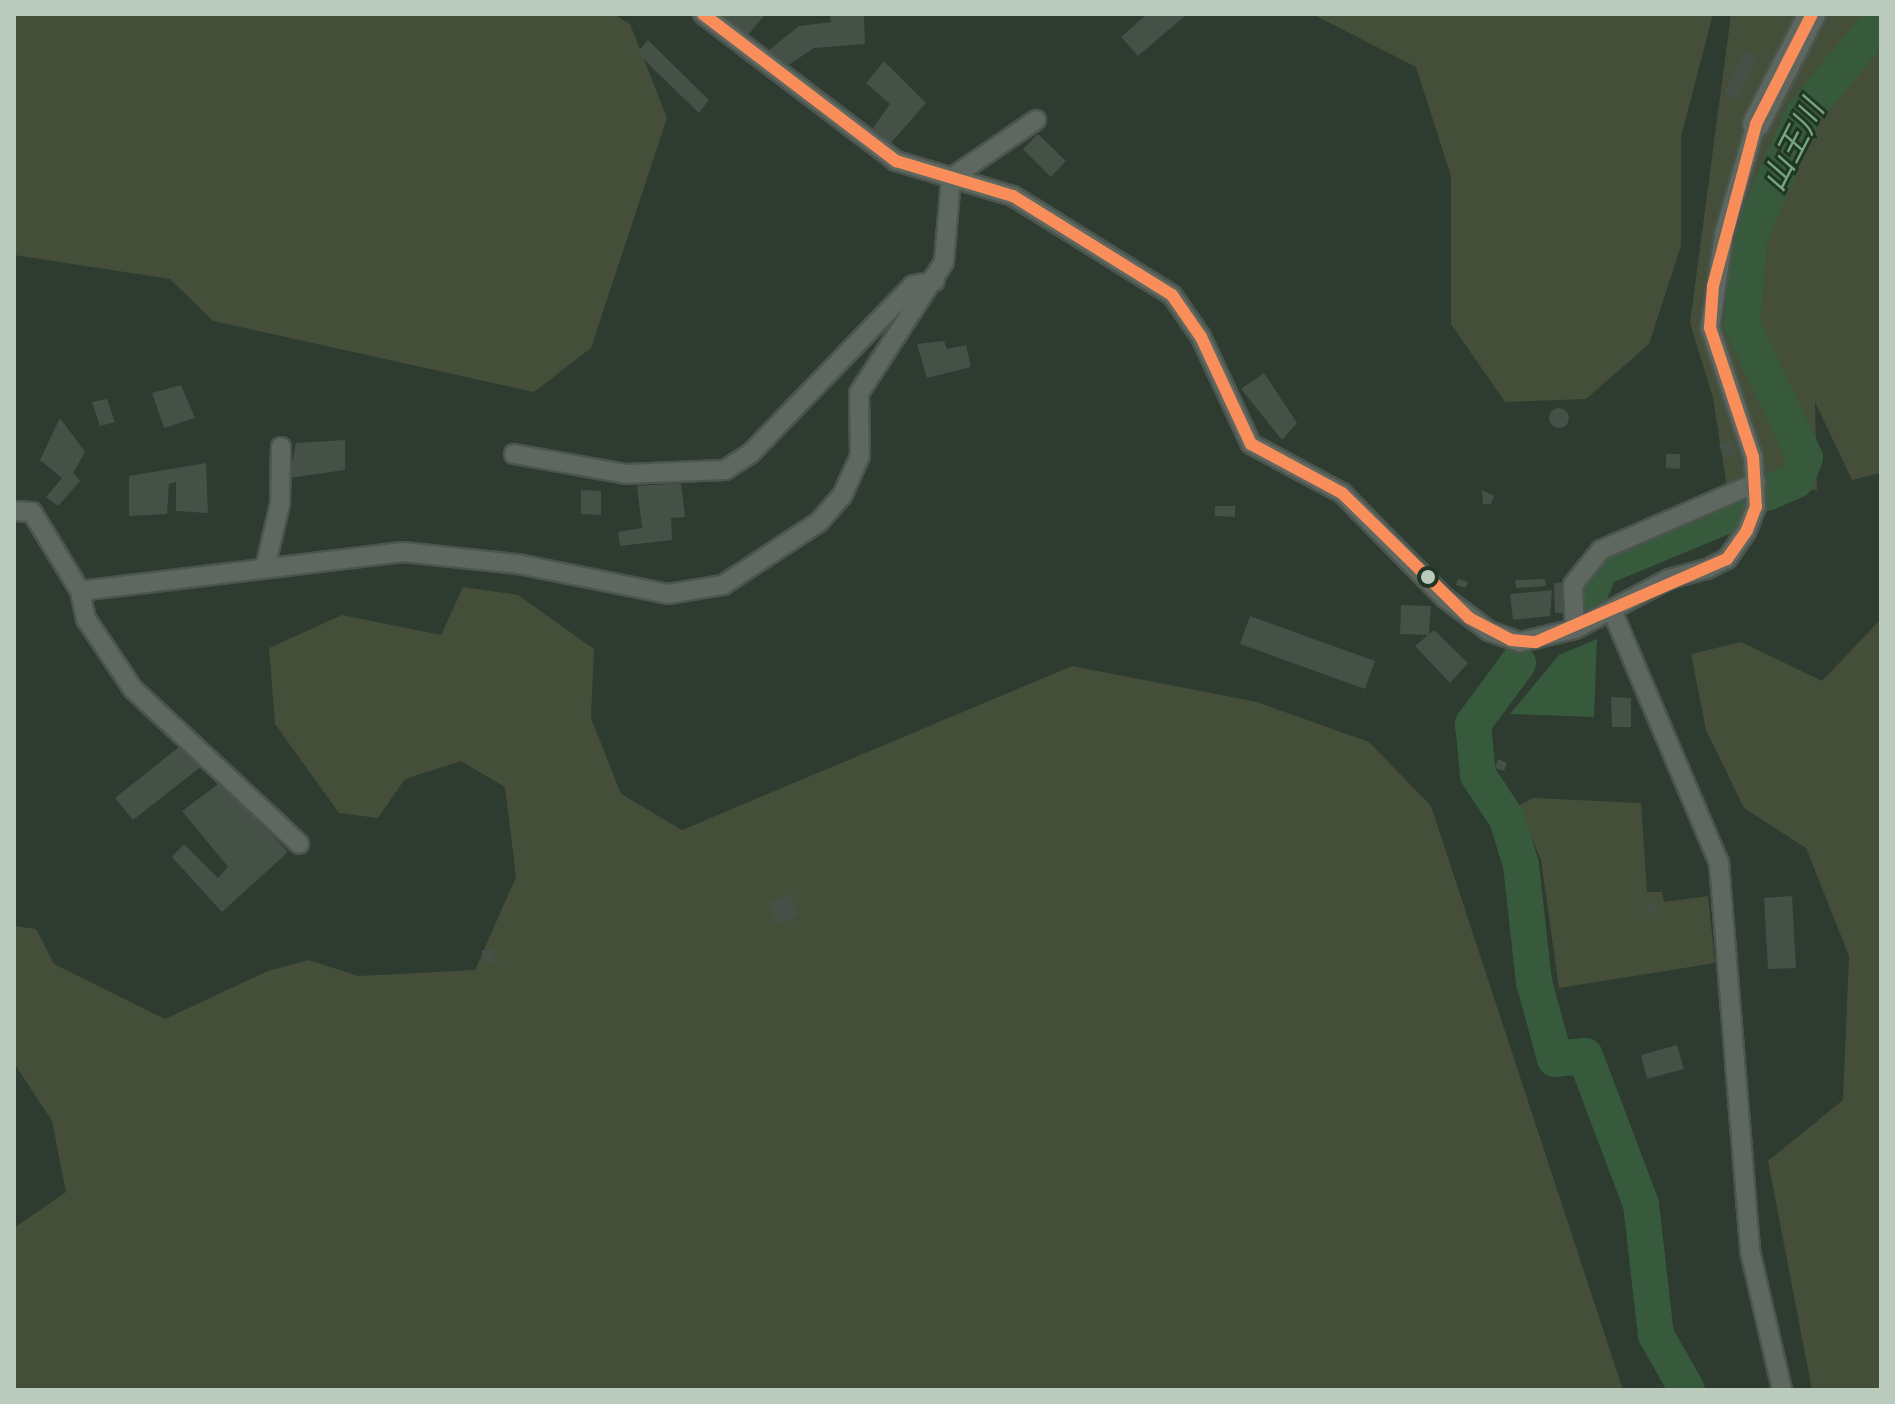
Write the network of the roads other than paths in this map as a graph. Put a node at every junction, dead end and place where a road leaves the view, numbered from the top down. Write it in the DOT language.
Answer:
graph roads {
  1 [pos="703,14"];
  2 [pos="1812,14"];
  3 [pos="1036,120"];
  4 [pos="1756,124"];
  5 [pos="951,178"];
  6 [pos="935,281"];
  7 [pos="281,447"];
  8 [pos="514,454"];
  9 [pos="1756,483"];
  10 [pos="14,511"];
  11 [pos="266,564"];
  12 [pos="80,591"];
  13 [pos="1613,613"];
  14 [pos="1575,629"];
  15 [pos="299,844"];
  16 [pos="1782,1390"];
  1 -- 5 [label="street"];
  2 -- 4 [label="street"];
  3 -- 5 [label="street"];
  4 -- 9 [label="street"];
  5 -- 6 [label="street"];
  5 -- 14 [label="street"];
  6 -- 8 [label="street"];
  6 -- 11 [label="street"];
  7 -- 11 [label="street"];
  9 -- 13 [label="street"];
  9 -- 14 [label="street"];
  10 -- 12 [label="street"];
  11 -- 12 [label="street"];
  12 -- 15 [label="street"];
  13 -- 14 [label="street"];
  13 -- 16 [label="street"];
}
